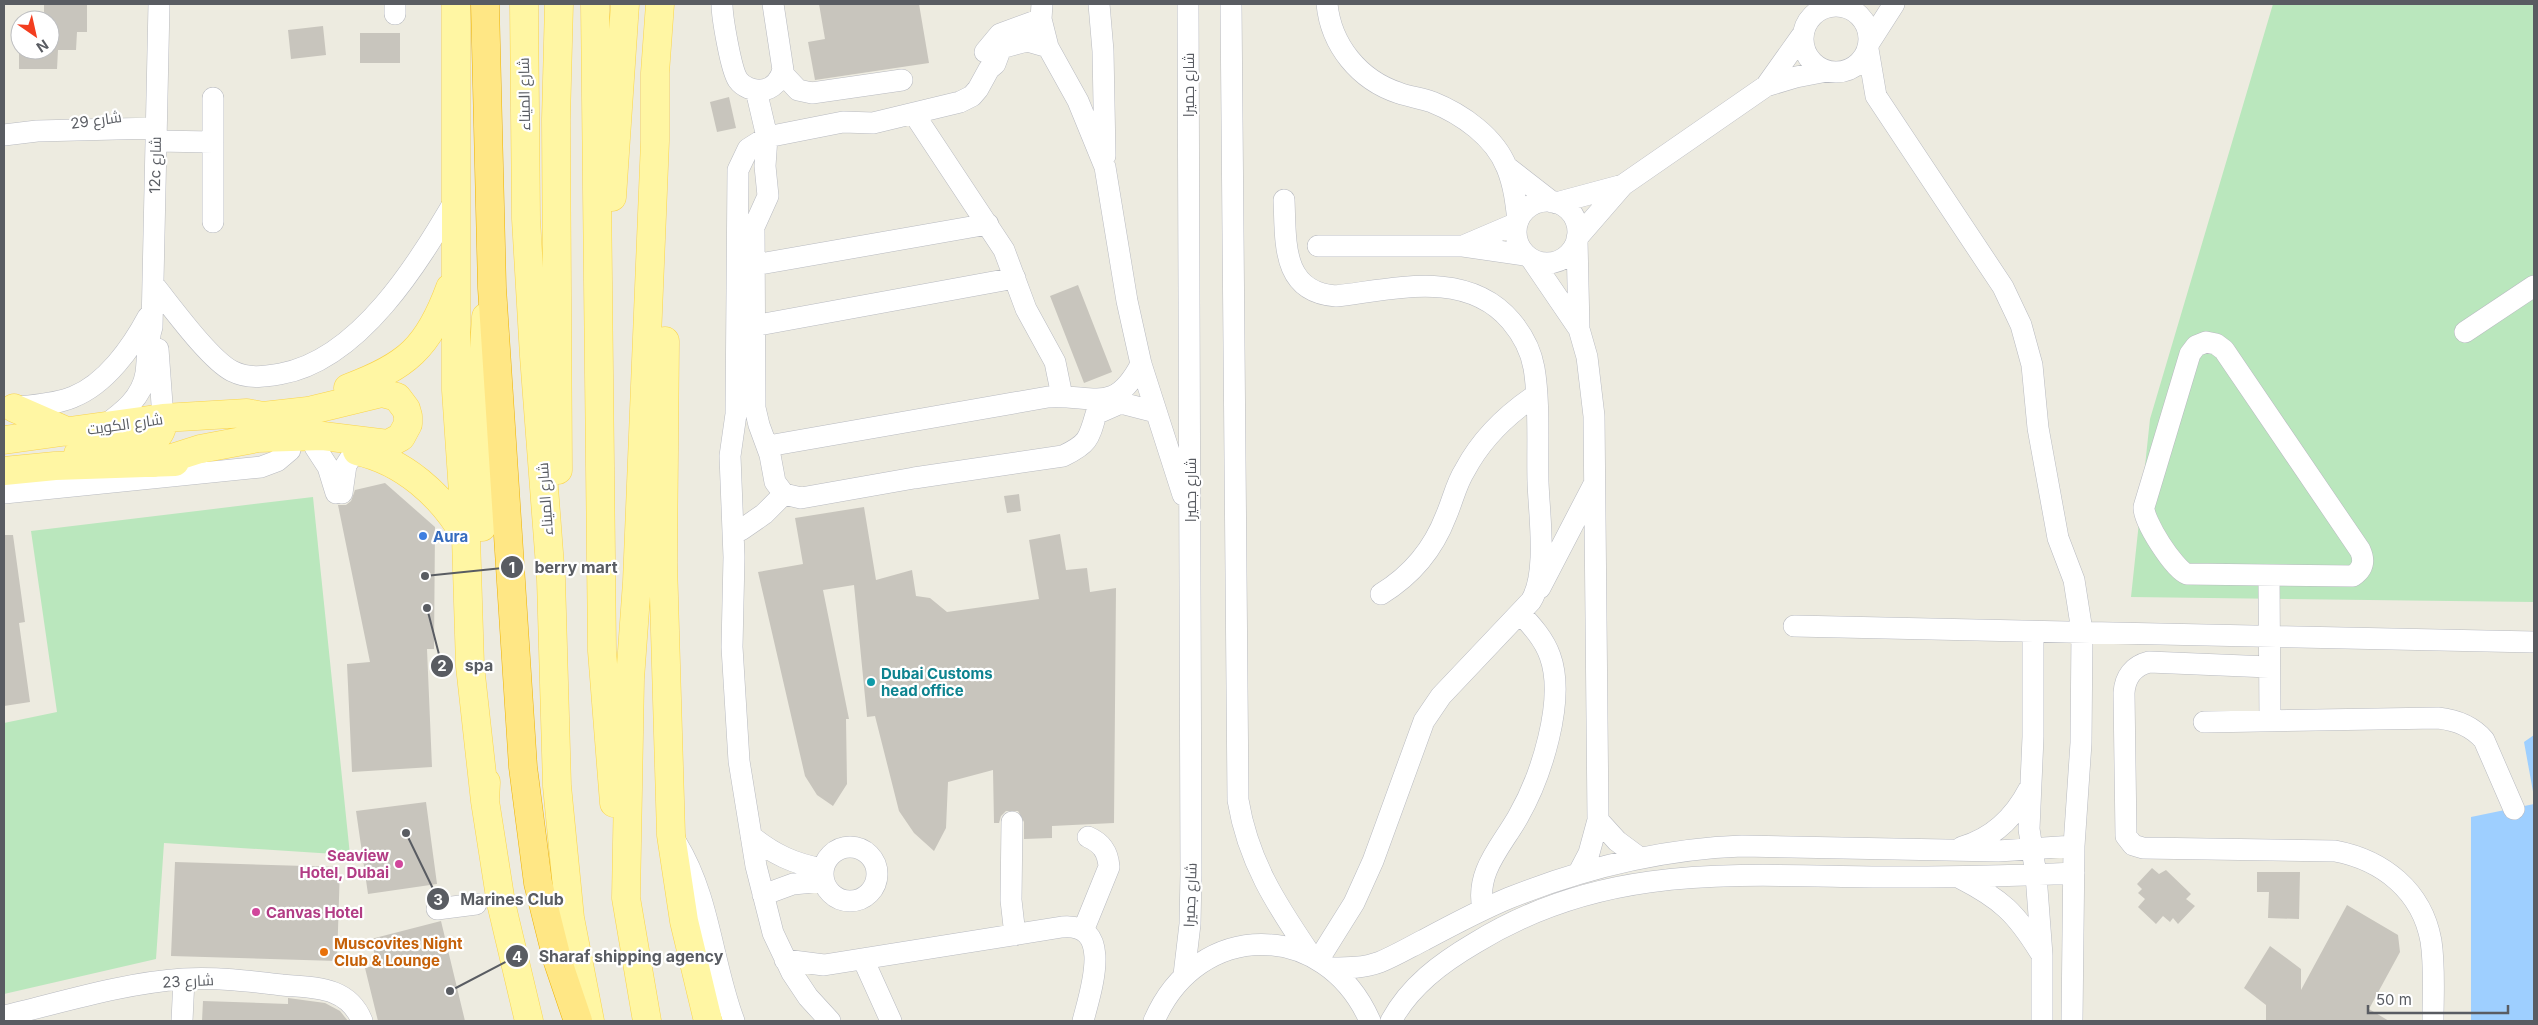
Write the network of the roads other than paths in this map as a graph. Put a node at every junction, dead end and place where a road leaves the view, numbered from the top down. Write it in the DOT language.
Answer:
graph roads {
  1 [pos="158,4"];
  2 [pos="456,4"];
  3 [pos="485,4"];
  4 [pos="524,4"];
  5 [pos="559,4"];
  6 [pos="595,4"];
  7 [pos="625,4"];
  8 [pos="660,4"];
  9 [pos="722,4"];
  10 [pos="773,4"];
  11 [pos="1099,4"];
  12 [pos="1188,4"];
  13 [pos="1231,4"];
  14 [pos="1327,4"];
  15 [pos="1801,4"];
  16 [pos="1894,4"];
  17 [pos="1847,5"];
  18 [pos="1041,11"];
  19 [pos="1804,30"];
  20 [pos="1868,46"];
  21 [pos="1048,48"];
  22 [pos="1831,72"];
  23 [pos="902,80"];
  24 [pos="770,83"];
  25 [pos="1766,86"];
  26 [pos="1876,96"];
  27 [pos="213,98"];
  28 [pos="914,114"];
  29 [pos="607,120"];
  30 [pos="843,122"];
  31 [pos="156,127"];
  32 [pos="4,135"];
  33 [pos="767,136"];
  34 [pos="655,141"];
  35 [pos="213,142"];
  36 [pos="1105,167"];
  37 [pos="1507,167"];
  38 [pos="1623,185"];
  39 [pos="457,196"];
  40 [pos="1284,200"];
  41 [pos="1554,202"];
  42 [pos="214,222"];
  43 [pos="1517,222"];
  44 [pos="988,224"];
  45 [pos="1577,239"];
  46 [pos="1318,246"];
  47 [pos="1463,246"];
  48 [pos="1529,257"];
  49 [pos="754,265"];
  50 [pos="457,271"];
  51 [pos="1015,278"];
  52 [pos="153,284"];
  53 [pos="2534,286"];
  54 [pos="492,288"];
  55 [pos="152,317"];
  56 [pos="746,328"];
  57 [pos="1579,329"];
  58 [pos="2465,332"];
  59 [pos="1141,364"];
  60 [pos="1536,395"];
  61 [pos="1062,396"];
  62 [pos="1094,407"];
  63 [pos="9,408"];
  64 [pos="1156,412"];
  65 [pos="247,414"];
  66 [pos="736,414"];
  67 [pos="163,418"];
  68 [pos="103,427"];
  69 [pos="69,432"];
  70 [pos="4,440"];
  71 [pos="768,446"];
  72 [pos="302,448"];
  73 [pos="355,450"];
  74 [pos="156,464"];
  75 [pos="55,466"];
  76 [pos="4,472"];
  77 [pos="1597,480"];
  78 [pos="779,488"];
  79 [pos="4,493"];
  80 [pos="1190,514"];
  81 [pos="742,520"];
  82 [pos="466,537"];
  83 [pos="734,557"];
  84 [pos="2269,576"];
  85 [pos="551,578"];
  86 [pos="1538,590"];
  87 [pos="1381,594"];
  88 [pos="1520,613"];
  89 [pos="1794,626"];
  90 [pos="2082,631"];
  91 [pos="2032,632"];
  92 [pos="2269,636"];
  93 [pos="2534,642"];
  94 [pos="2269,667"];
  95 [pos="2270,721"];
  96 [pos="2204,722"];
  97 [pos="2030,787"];
  98 [pos="485,801"];
  99 [pos="2514,808"];
  100 [pos="1598,820"];
  101 [pos="1007,822"];
  102 [pos="671,835"];
  103 [pos="751,836"];
  104 [pos="1088,837"];
  105 [pos="2074,846"];
  106 [pos="2032,849"];
  107 [pos="1952,850"];
  108 [pos="1640,858"];
  109 [pos="2074,873"];
  110 [pos="1578,874"];
  111 [pos="2036,874"];
  112 [pos="1960,878"];
  113 [pos="763,895"];
  114 [pos="626,898"];
  115 [pos="476,904"];
  116 [pos="437,909"];
  117 [pos="1483,909"];
  118 [pos="1083,931"];
  119 [pos="1016,935"];
  120 [pos="2042,955"];
  121 [pos="863,959"];
  122 [pos="784,960"];
  123 [pos="1320,960"];
  124 [pos="1184,975"];
  125 [pos="184,979"];
  126 [pos="4,1016"];
  127 [pos="182,1021"];
  128 [pos="362,1021"];
  129 [pos="529,1021"];
  130 [pos="578,1021"];
  131 [pos="590,1021"];
  132 [pos="647,1021"];
  133 [pos="708,1021"];
  134 [pos="734,1021"];
  135 [pos="830,1021"];
  136 [pos="891,1021"];
  137 [pos="1083,1021"];
  138 [pos="1154,1021"];
  139 [pos="1370,1021"];
  140 [pos="1391,1021"];
  141 [pos="2042,1021"];
  142 [pos="2072,1021"];
  143 [pos="2433,1021"];
  1 -- 31 [label="street, 12c شارع"];
  2 -- 39 [label="main road"];
  3 -- 54 [label="highway"];
  4 -- 85 [label="main road, شارع الميناء"];
  5 -- 85 [label="main road"];
  6 -- 29 [label="main road"];
  7 -- 29 [label="main road"];
  8 -- 34 [label="main road"];
  9 -- 24 [label="street"];
  10 -- 24 [label="street"];
  11 -- 36 [label="street"];
  12 -- 80 [label="street, شارع جميرا"];
  13 -- 123 [label="street"];
  14 -- 37 [label="street"];
  15 -- 19 [label="street"];
  16 -- 20 [label="street"];
  17 -- 19 [label="street"];
  17 -- 20 [label="street"];
  18 -- 21 [label="street"];
  18 -- 30 [label="street"];
  19 -- 22 [label="street"];
  19 -- 25 [label="street"];
  20 -- 22 [label="street"];
  20 -- 26 [label="street"];
  21 -- 28 [label="street"];
  21 -- 36 [label="street"];
  22 -- 25 [label="street"];
  22 -- 26 [label="street"];
  23 -- 24 [label="street"];
  24 -- 33 [label="street"];
  25 -- 38 [label="street"];
  26 -- 90 [label="street"];
  27 -- 35 [label="street"];
  28 -- 30 [label="street"];
  28 -- 44 [label="street"];
  29 -- 114 [label="main road"];
  30 -- 33 [label="street"];
  31 -- 32 [label="street, شارع 29"];
  31 -- 35 [label="street, شارع 29"];
  31 -- 52 [label="street, 12c شارع"];
  33 -- 49 [label="street"];
  33 -- 56 [label="street"];
  34 -- 102 [label="main road"];
  34 -- 114 [label="main road"];
  35 -- 42 [label="street"];
  36 -- 59 [label="street"];
  37 -- 41 [label="street"];
  37 -- 43 [label="street"];
  38 -- 41 [label="street"];
  38 -- 45 [label="street"];
  39 -- 50 [label="main road"];
  39 -- 52 [label="street"];
  40 -- 60 [label="street"];
  41 -- 43 [label="street"];
  41 -- 45 [label="street"];
  43 -- 47 [label="street"];
  43 -- 48 [label="street"];
  44 -- 49 [label="street"];
  44 -- 51 [label="street"];
  45 -- 48 [label="street"];
  45 -- 57 [label="street"];
  46 -- 47 [label="street"];
  47 -- 48 [label="street"];
  48 -- 57 [label="street"];
  49 -- 56 [label="street"];
  50 -- 65 [label="main road"];
  50 -- 82 [label="main road"];
  51 -- 56 [label="street"];
  51 -- 61 [label="street"];
  52 -- 55 [label="street, 12c شارع"];
  53 -- 58 [label="street"];
  54 -- 98 [label="main road"];
  54 -- 130 [label="highway"];
  55 -- 63 [label="street"];
  55 -- 67 [label="street, 12c شارع"];
  55 -- 68 [label="street, 12c شارع"];
  56 -- 66 [label="street"];
  56 -- 71 [label="street"];
  57 -- 77 [label="street"];
  59 -- 62 [label="street"];
  59 -- 64 [label="street"];
  60 -- 86 [label="street"];
  60 -- 87 [label="street"];
  61 -- 62 [label="street"];
  61 -- 71 [label="street"];
  62 -- 64 [label="street"];
  62 -- 78 [label="street"];
  63 -- 69 [label="main road"];
  64 -- 80 [label="street"];
  65 -- 67 [label="main road, شارع الكويت"];
  65 -- 74 [label="main road"];
  66 -- 81 [label="street"];
  66 -- 83 [label="street"];
  67 -- 68 [label="main road, شارع الكويت"];
  67 -- 75 [label="main road"];
  68 -- 69 [label="main road, شارع الكويت"];
  69 -- 70 [label="main road, شارع الكويت"];
  71 -- 78 [label="street"];
  72 -- 73 [label="main road"];
  72 -- 73 [label="street"];
  72 -- 74 [label="main road"];
  72 -- 79 [label="street"];
  73 -- 82 [label="main road"];
  74 -- 75 [label="main road"];
  75 -- 76 [label="main road"];
  77 -- 86 [label="street"];
  77 -- 100 [label="street"];
  78 -- 81 [label="street"];
  80 -- 124 [label="street, شارع جميرا"];
  81 -- 83 [label="street"];
  82 -- 98 [label="main road"];
  83 -- 103 [label="street"];
  84 -- 84 [label="street"];
  84 -- 92 [label="street"];
  85 -- 131 [label="main road, شارع الميناء"];
  86 -- 88 [label="street"];
  88 -- 117 [label="street"];
  88 -- 123 [label="street"];
  89 -- 91 [label="street"];
  90 -- 91 [label="street"];
  90 -- 92 [label="street"];
  90 -- 105 [label="street"];
  91 -- 97 [label="street"];
  92 -- 93 [label="street"];
  92 -- 94 [label="street"];
  94 -- 95 [label="street"];
  94 -- 143 [label="street"];
  95 -- 96 [label="street"];
  95 -- 99 [label="street"];
  97 -- 106 [label="street"];
  97 -- 107 [label="street"];
  98 -- 129 [label="main road"];
  100 -- 108 [label="street"];
  100 -- 110 [label="street"];
  101 -- 119 [label="street"];
  102 -- 133 [label="main road"];
  102 -- 134 [label="street"];
  103 -- 113 [label="street"];
  103 -- 113 [label="street"];
  104 -- 118 [label="street"];
  105 -- 106 [label="street"];
  105 -- 109 [label="street"];
  106 -- 107 [label="street"];
  106 -- 111 [label="street"];
  107 -- 108 [label="street"];
  108 -- 110 [label="street"];
  109 -- 111 [label="street"];
  109 -- 142 [label="street"];
  110 -- 117 [label="street"];
  111 -- 112 [label="street"];
  111 -- 120 [label="street"];
  112 -- 120 [label="street"];
  112 -- 140 [label="street"];
  113 -- 122 [label="street"];
  114 -- 132 [label="main road"];
  115 -- 116 [label="street"];
  117 -- 123 [label="street"];
  118 -- 119 [label="street"];
  118 -- 137 [label="street"];
  119 -- 121 [label="street"];
  120 -- 141 [label="street"];
  121 -- 122 [label="street"];
  121 -- 136 [label="street"];
  122 -- 135 [label="street"];
  123 -- 124 [label="street"];
  123 -- 139 [label="street"];
  124 -- 138 [label="street"];
  125 -- 126 [label="street, شارع 23"];
  125 -- 127 [label="street"];
  125 -- 128 [label="street, شارع 23"];
}
